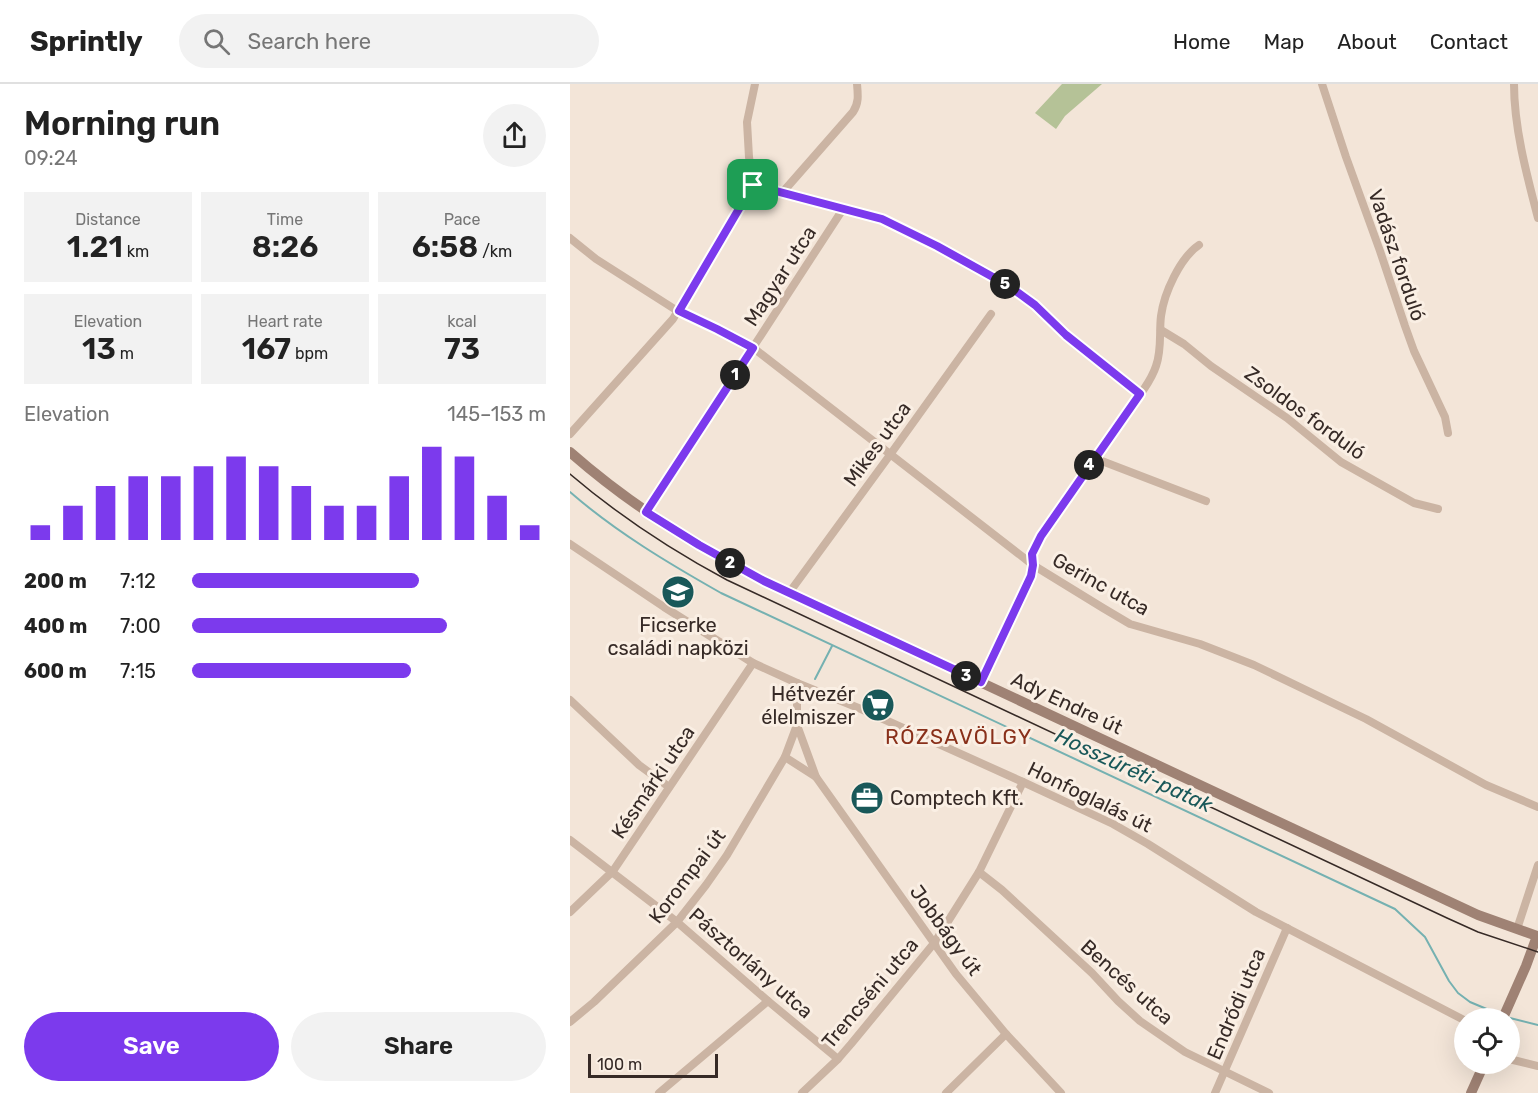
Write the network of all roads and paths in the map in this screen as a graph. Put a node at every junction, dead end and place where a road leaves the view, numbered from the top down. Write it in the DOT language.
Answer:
graph roads {
  1 [pos="755,84"];
  2 [pos="857,84"];
  3 [pos="1322,84"];
  4 [pos="1514,84"];
  5 [pos="753,185"];
  6 [pos="782,193"];
  7 [pos="1533,198"];
  8 [pos="843,209"];
  9 [pos="1538,209"];
  10 [pos="1538,218"];
  11 [pos="570,238"];
  12 [pos="1199,245"];
  13 [pos="679,311"];
  14 [pos="991,314"];
  15 [pos="1161,330"];
  16 [pos="753,348"];
  17 [pos="1140,394"];
  18 [pos="1448,433"];
  19 [pos="570,434"];
  20 [pos="570,452"];
  21 [pos="890,455"];
  22 [pos="1094,458"];
  23 [pos="1206,501"];
  24 [pos="1438,509"];
  25 [pos="646,512"];
  26 [pos="570,544"];
  27 [pos="1033,565"];
  28 [pos="789,593"];
  29 [pos="753,663"];
  30 [pos="981,682"];
  31 [pos="796,683"];
  32 [pos="570,700"];
  33 [pos="797,725"];
  34 [pos="785,758"];
  35 [pos="816,777"];
  36 [pos="1023,782"];
  37 [pos="669,787"];
  38 [pos="1538,807"];
  39 [pos="570,840"];
  40 [pos="1538,865"];
  41 [pos="613,871"];
  42 [pos="979,872"];
  43 [pos="570,912"];
  44 [pos="677,922"];
  45 [pos="1287,928"];
  46 [pos="1516,929"];
  47 [pos="1537,937"];
  48 [pos="935,942"];
  49 [pos="768,1001"];
  50 [pos="1508,1008"];
  51 [pos="1454,1015"];
  52 [pos="570,1022"];
  53 [pos="1006,1034"];
  54 [pos="838,1059"];
  55 [pos="1520,1062"];
  56 [pos="1538,1066"];
  57 [pos="1224,1072"];
  58 [pos="1480,1074"];
  59 [pos="659,1093"];
  60 [pos="802,1093"];
  61 [pos="946,1093"];
  62 [pos="1060,1093"];
  63 [pos="1215,1093"];
  64 [pos="1269,1093"];
  65 [pos="1471,1093"];
  1 -- 5 [label="street"];
  2 -- 6 [label="street"];
  3 -- 18 [label="street, Vadász forduló"];
  4 -- 7 [label="street"];
  5 -- 6 [label="street"];
  5 -- 13 [label="street"];
  6 -- 8 [label="street"];
  7 -- 9 [label="street"];
  7 -- 10 [label="street"];
  8 -- 16 [label="street, Magyar utca"];
  8 -- 17 [label="street"];
  11 -- 13 [label="street, Gerinc utca"];
  12 -- 15 [label="street"];
  13 -- 16 [label="street, Gerinc utca"];
  13 -- 19 [label="street"];
  14 -- 21 [label="street, Mikes utca"];
  15 -- 17 [label="street"];
  15 -- 24 [label="street, Zsoldos forduló"];
  16 -- 21 [label="street, Gerinc utca"];
  16 -- 25 [label="street, Magyar utca"];
  17 -- 22 [label="street"];
  20 -- 25 [label="street, Ady Endre út"];
  21 -- 27 [label="street, Gerinc utca"];
  21 -- 28 [label="street, Mikes utca"];
  22 -- 23 [label="street"];
  22 -- 27 [label="street"];
  25 -- 28 [label="street, Ady Endre út"];
  26 -- 29 [label="street, Honfoglalás út"];
  27 -- 30 [label="street"];
  27 -- 38 [label="street, Gerinc utca"];
  28 -- 30 [label="street, Ady Endre út"];
  29 -- 31 [label="street, Honfoglalás út"];
  29 -- 37 [label="street, Késmárki utca"];
  30 -- 46 [label="street, Ady Endre út"];
  31 -- 33 [label="street, Jobbágy út"];
  31 -- 36 [label="street, Honfoglalás út"];
  32 -- 37 [label="street"];
  33 -- 34 [label="street, Korompai út"];
  33 -- 35 [label="street, Jobbágy út"];
  34 -- 35 [label="street, Jobbágy út"];
  34 -- 44 [label="street, Korompai út"];
  35 -- 48 [label="street, Jobbágy út"];
  36 -- 42 [label="street, Trencséni utca"];
  36 -- 45 [label="street, Honfoglalás út"];
  37 -- 41 [label="street, Késmárki utca"];
  39 -- 41 [label="street, Pásztorlány utca"];
  40 -- 46 [label="street"];
  41 -- 43 [label="street, Késmárki utca"];
  41 -- 44 [label="street, Pásztorlány utca"];
  42 -- 48 [label="street, Trencséni utca"];
  42 -- 57 [label="street, Bencés utca"];
  44 -- 49 [label="street, Pásztorlány utca"];
  44 -- 52 [label="street, Korompai út"];
  45 -- 51 [label="street, Honfoglalás út"];
  45 -- 57 [label="street, Endrődi utca"];
  46 -- 47 [label="street, Ady Endre út"];
  47 -- 50 [label="street"];
  48 -- 53 [label="street, Jobbágy út"];
  48 -- 54 [label="street, Trencséni utca"];
  49 -- 54 [label="street, Pásztorlány utca"];
  49 -- 59 [label="street"];
  53 -- 61 [label="street"];
  53 -- 62 [label="street, Jobbágy út"];
  54 -- 60 [label="street, Trencséni utca"];
  55 -- 56 [label="street"];
  57 -- 63 [label="street, Endrődi utca"];
  57 -- 64 [label="street, Bencés utca"];
  58 -- 65 [label="street"];
}
